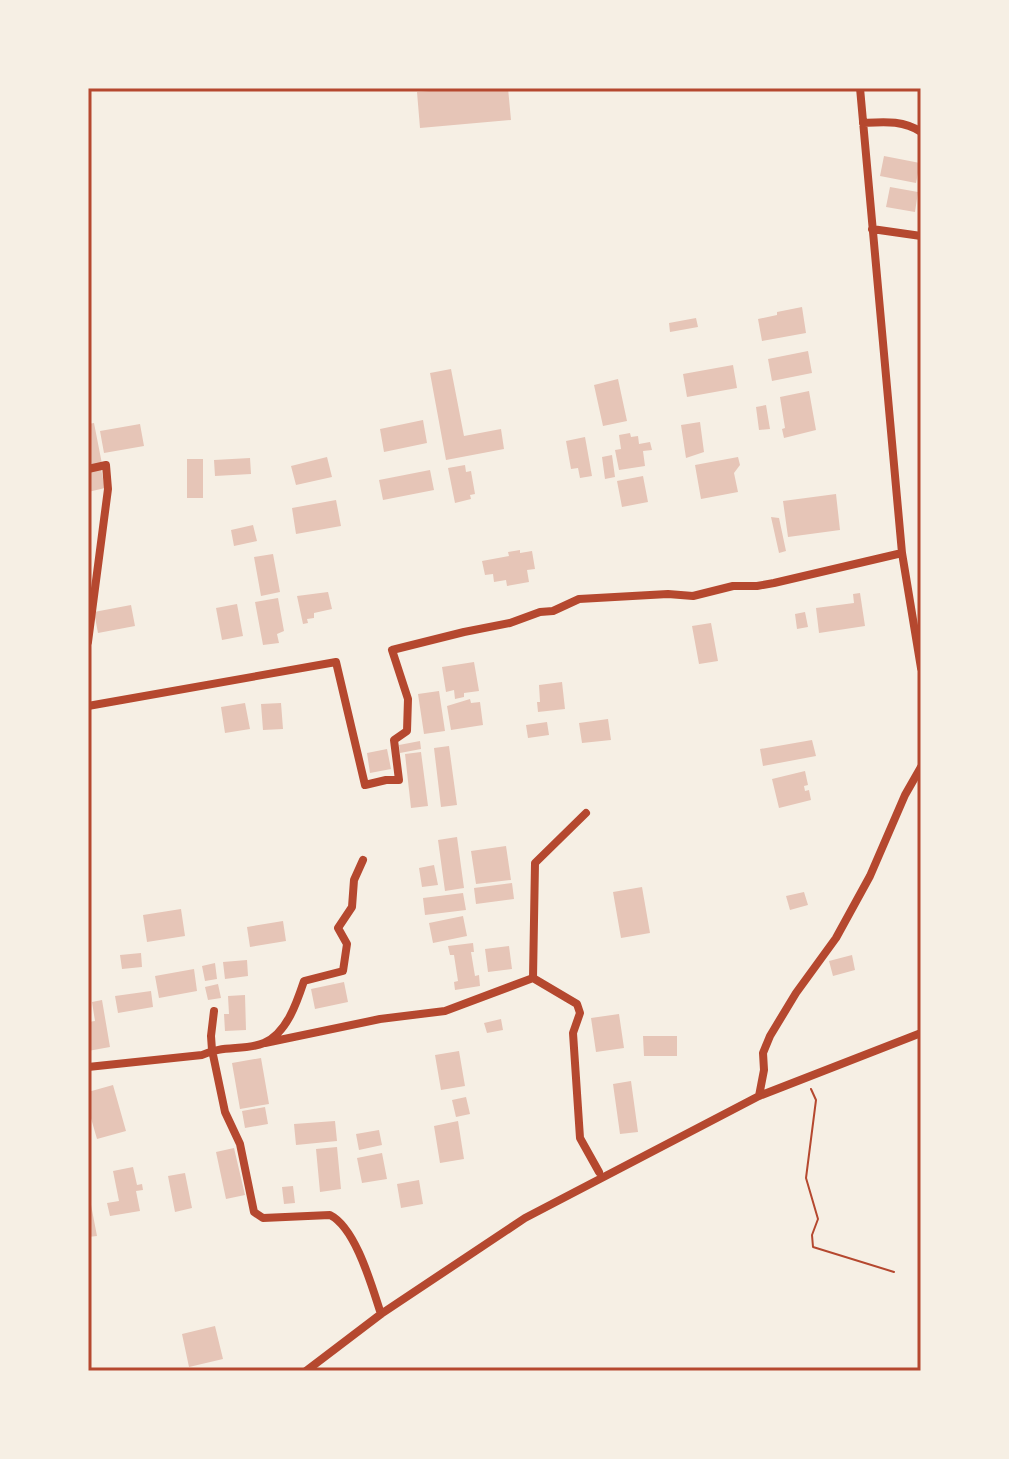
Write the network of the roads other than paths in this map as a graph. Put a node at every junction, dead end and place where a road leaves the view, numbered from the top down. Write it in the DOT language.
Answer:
graph roads {
  1 [pos="860,88"];
  2 [pos="863,123"];
  3 [pos="921,132"];
  4 [pos="872,229"];
  5 [pos="921,236"];
  6 [pos="88,469"];
  7 [pos="902,553"];
  8 [pos="88,642"];
  9 [pos="921,668"];
  10 [pos="88,706"];
  11 [pos="921,767"];
  12 [pos="586,813"];
  13 [pos="363,860"];
  14 [pos="533,978"];
  15 [pos="214,1011"];
  16 [pos="921,1033"];
  17 [pos="265,1043"];
  18 [pos="212,1050"];
  19 [pos="88,1067"];
  20 [pos="759,1096"];
  21 [pos="599,1172"];
  22 [pos="381,1314"];
  23 [pos="306,1371"];
  1 -- 2 [label="street"];
  2 -- 3 [label="street"];
  2 -- 4 [label="street"];
  4 -- 5 [label="street"];
  4 -- 7 [label="street"];
  6 -- 8 [label="street"];
  7 -- 9 [label="street"];
  7 -- 10 [label="street"];
  11 -- 20 [label="street"];
  12 -- 14 [label="street"];
  13 -- 17 [label="street"];
  14 -- 17 [label="street"];
  14 -- 21 [label="street"];
  15 -- 18 [label="street"];
  16 -- 20 [label="street"];
  17 -- 18 [label="street"];
  18 -- 19 [label="street"];
  18 -- 22 [label="street"];
  20 -- 22 [label="street"];
  22 -- 23 [label="street"];
}
